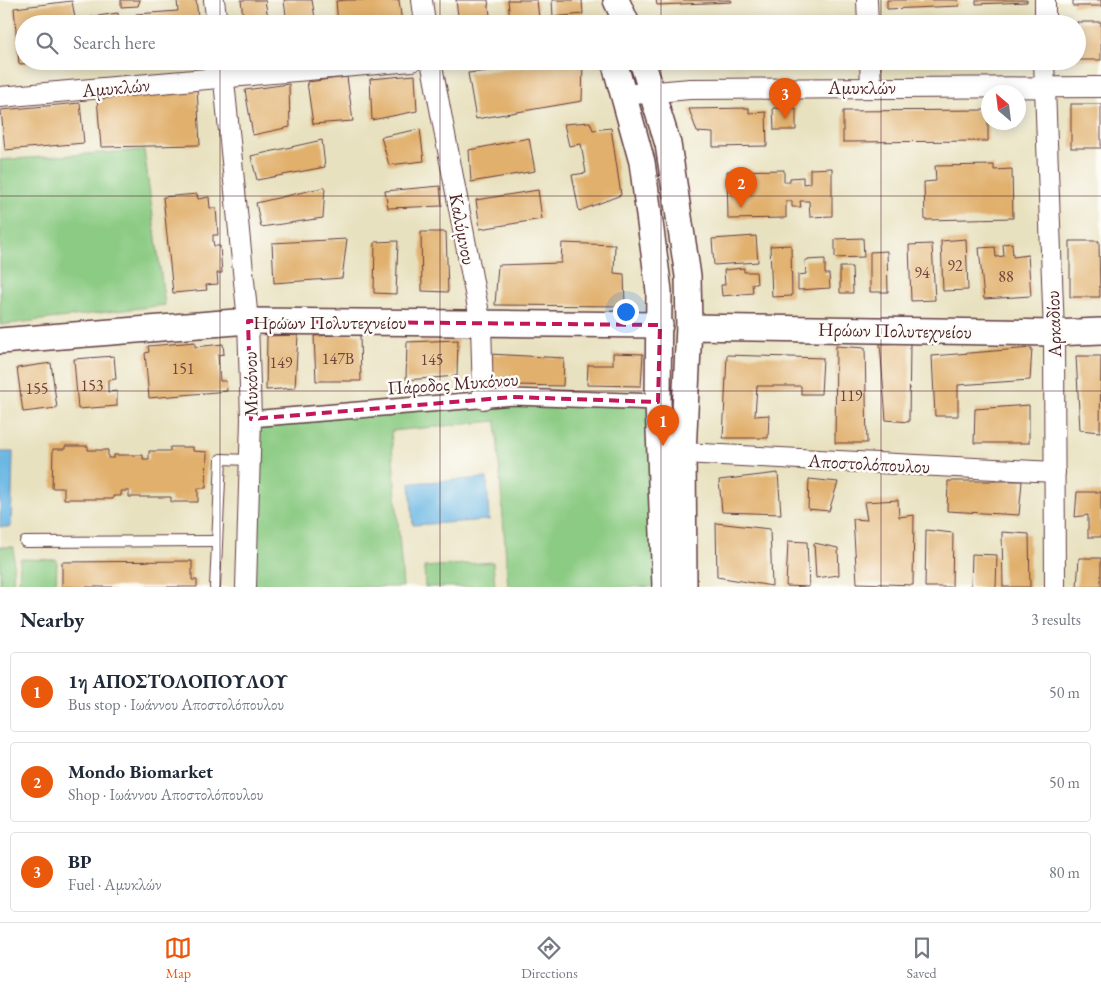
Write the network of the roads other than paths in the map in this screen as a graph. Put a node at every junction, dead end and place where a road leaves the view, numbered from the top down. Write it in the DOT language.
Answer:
graph roads {
  1 [pos="214,0"];
  2 [pos="422,0"];
  3 [pos="609,0"];
  4 [pos="616,0"];
  5 [pos="867,0"];
  6 [pos="1046,0"];
  7 [pos="216,15"];
  8 [pos="424,15"];
  9 [pos="610,15"];
  10 [pos="623,15"];
  11 [pos="868,15"];
  12 [pos="1045,15"];
  13 [pos="223,70"];
  14 [pos="433,70"];
  15 [pos="616,70"];
  16 [pos="645,70"];
  17 [pos="870,70"];
  18 [pos="1044,70"];
  19 [pos="870,87"];
  20 [pos="1043,87"];
  21 [pos="1101,87"];
  22 [pos="653,91"];
  23 [pos="623,95"];
  24 [pos="0,97"];
  25 [pos="248,321"];
  26 [pos="481,324"];
  27 [pos="660,326"];
  28 [pos="689,326"];
  29 [pos="1101,331"];
  30 [pos="1054,333"];
  31 [pos="0,341"];
  32 [pos="483,398"];
  33 [pos="658,402"];
  34 [pos="251,419"];
  35 [pos="683,453"];
  36 [pos="250,460"];
  37 [pos="1055,472"];
  38 [pos="25,542"];
  39 [pos="217,542"];
  40 [pos="215,587"];
  41 [pos="246,587"];
  42 [pos="665,587"];
  43 [pos="684,587"];
  44 [pos="1055,587"];
  1 -- 7 [label="street"];
  2 -- 8 [label="street"];
  3 -- 9 [label="street"];
  4 -- 10 [label="street"];
  5 -- 11 [label="street"];
  6 -- 12 [label="street"];
  13 -- 24 [label="street, Αμυκλών"];
  13 -- 25 [label="street, Μυκόνου"];
  14 -- 26 [label="street, Καλύμνου"];
  15 -- 23 [label="street"];
  16 -- 22 [label="street"];
  17 -- 19 [label="street"];
  18 -- 20 [label="street, Αρκαδίου"];
  19 -- 20 [label="street, Αμυκλών"];
  19 -- 22 [label="street, Αμυκλών"];
  20 -- 21 [label="street, Αμυκλών"];
  20 -- 30 [label="street, Αρκαδίου"];
  22 -- 23 [label="street, Αμυκλών"];
  22 -- 28 [label="street"];
  23 -- 27 [label="street"];
  25 -- 26 [label="street, Ηρώων Πολυτεχνείου"];
  25 -- 31 [label="street, Ηρώων Πολυτεχνείου"];
  25 -- 34 [label="street, Μυκόνου"];
  26 -- 27 [label="street, Ηρώων Πολυτεχνείου"];
  26 -- 32 [label="street, Καλύμνου"];
  27 -- 33 [label="street"];
  28 -- 30 [label="street, Ηρώων Πολυτεχνείου"];
  28 -- 35 [label="street"];
  29 -- 30 [label="street, Ηρώων Πολυτεχνείου"];
  30 -- 37 [label="street, Αρκαδίου"];
  32 -- 33 [label="street, Πάροδος Μυκόνου"];
  32 -- 34 [label="street, Πάροδος Μυκόνου"];
  33 -- 42 [label="street"];
  34 -- 36 [label="street, Μυκόνου"];
  35 -- 37 [label="street, Αποστολόπουλου"];
  35 -- 43 [label="street"];
  36 -- 39 [label="lane"];
  36 -- 41 [label="street, Μυκόνου"];
  37 -- 44 [label="street, Αρκαδίου"];
  38 -- 39 [label="lane"];
  39 -- 40 [label="lane"];
}
